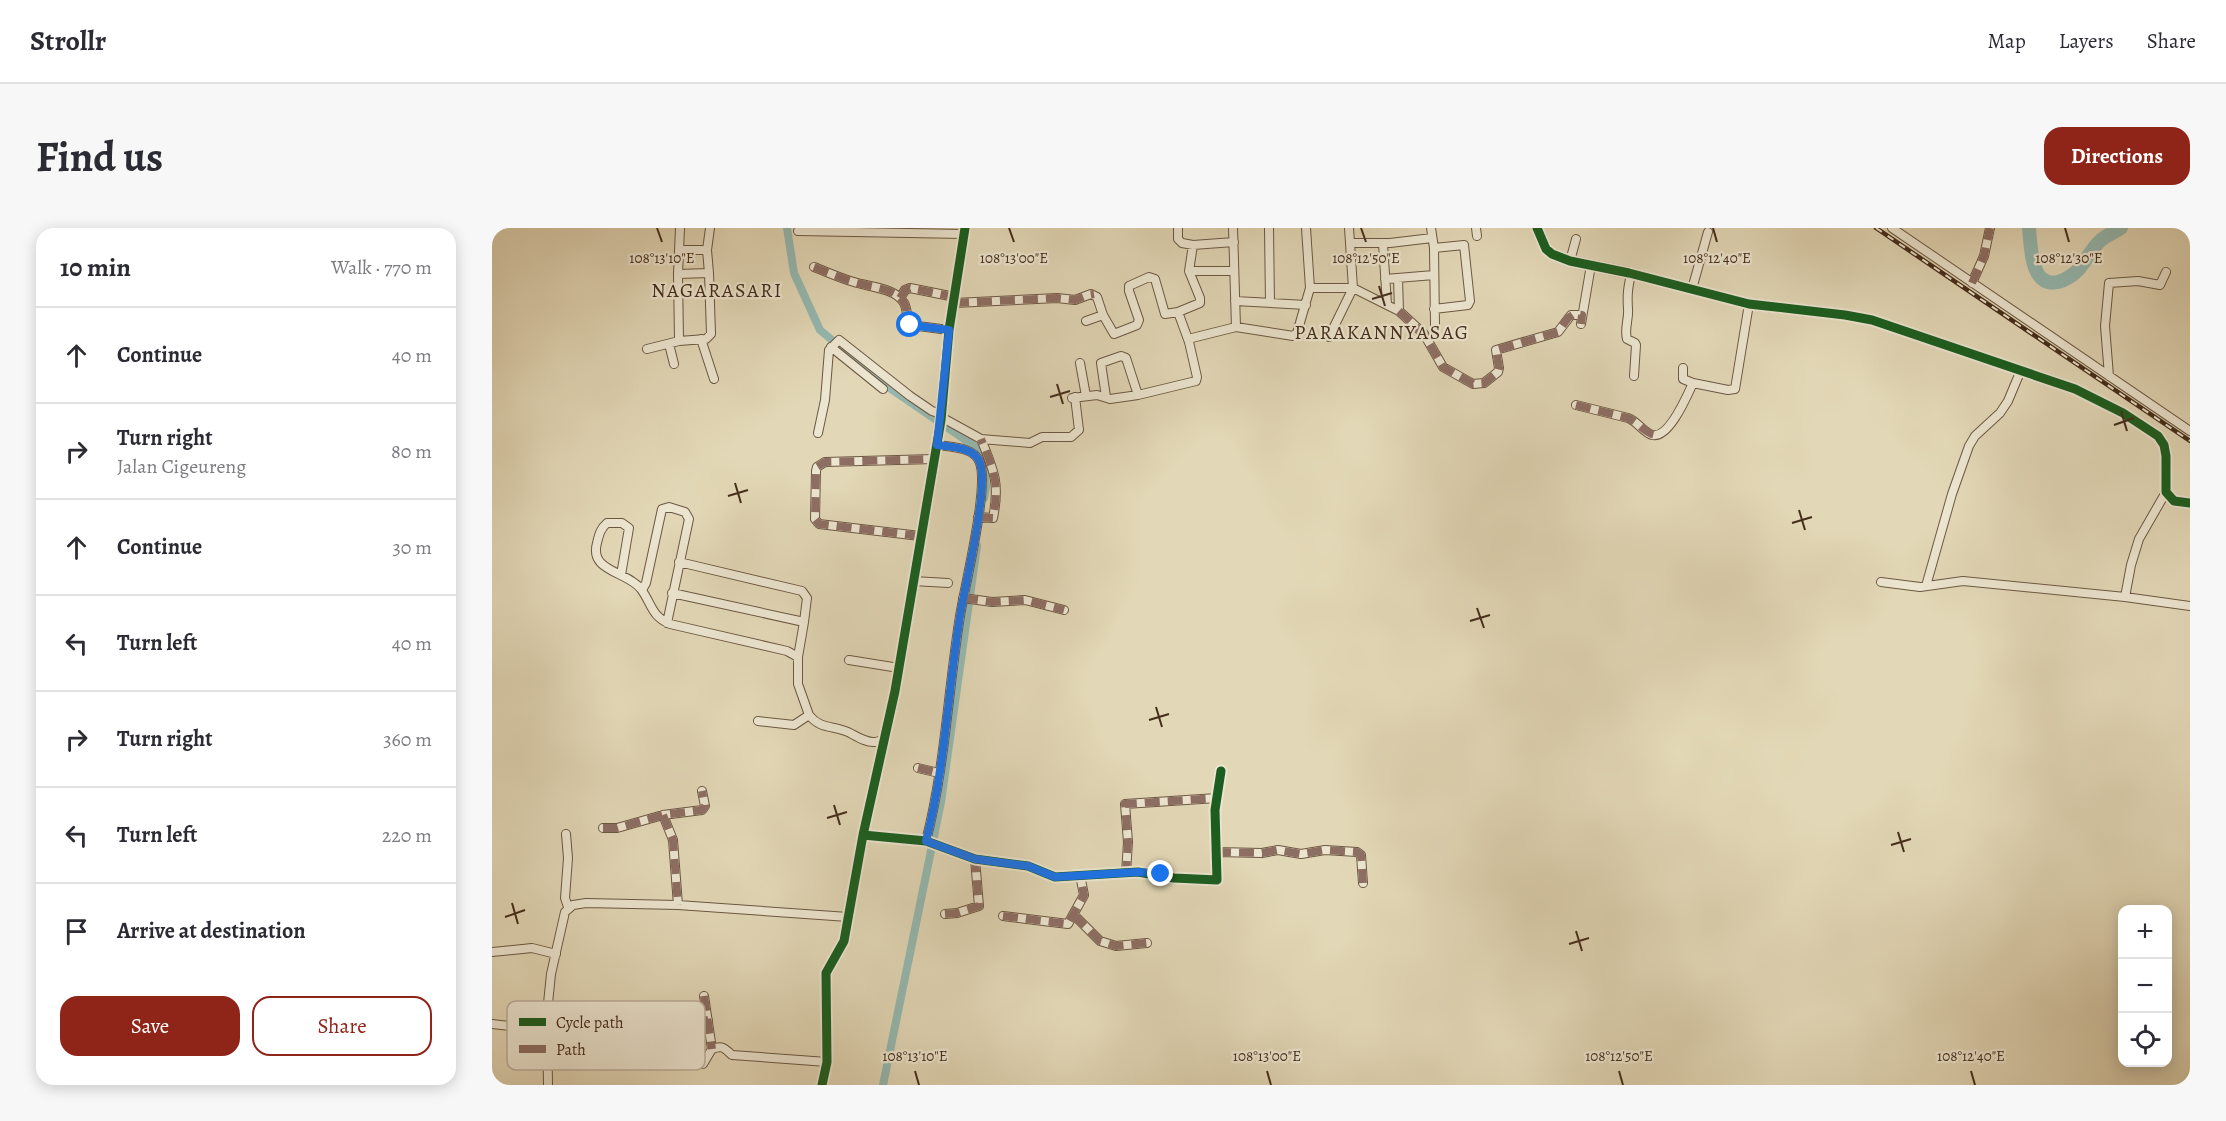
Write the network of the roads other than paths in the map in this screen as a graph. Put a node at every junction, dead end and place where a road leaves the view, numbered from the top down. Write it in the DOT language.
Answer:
graph roads {
  1 [pos="680,228"];
  2 [pos="710,228"];
  3 [pos="1178,228"];
  4 [pos="1233,228"];
  5 [pos="1269,228"];
  6 [pos="1306,228"];
  7 [pos="1349,228"];
  8 [pos="1431,228"];
  9 [pos="1892,228"];
  10 [pos="1990,228"];
  11 [pos="798,231"];
  12 [pos="965,231"];
  13 [pos="1539,231"];
  14 [pos="1708,232"];
  15 [pos="1432,238"];
  16 [pos="1576,239"];
  17 [pos="1234,242"];
  18 [pos="1350,243"];
  19 [pos="1383,243"];
  20 [pos="1193,245"];
  21 [pos="1434,248"];
  22 [pos="680,250"];
  23 [pos="707,250"];
  24 [pos="1570,261"];
  25 [pos="1591,265"];
  26 [pos="814,267"];
  27 [pos="1189,271"];
  28 [pos="1234,271"];
  29 [pos="2166,272"];
  30 [pos="709,273"];
  31 [pos="1631,273"];
  32 [pos="678,274"];
  33 [pos="1434,275"];
  34 [pos="1398,278"];
  35 [pos="1385,279"];
  36 [pos="1972,283"];
  37 [pos="1310,288"];
  38 [pos="1353,288"];
  39 [pos="1692,289"];
  40 [pos="900,298"];
  41 [pos="954,300"];
  42 [pos="1236,301"];
  43 [pos="1270,303"];
  44 [pos="1387,304"];
  45 [pos="1749,304"];
  46 [pos="1306,305"];
  47 [pos="1434,309"];
  48 [pos="1399,311"];
  49 [pos="1178,312"];
  50 [pos="1103,315"];
  51 [pos="1086,321"];
  52 [pos="1435,325"];
  53 [pos="1236,327"];
  54 [pos="949,330"];
  55 [pos="1329,336"];
  56 [pos="701,339"];
  57 [pos="1188,339"];
  58 [pos="679,342"];
  59 [pos="669,344"];
  60 [pos="833,345"];
  61 [pos="647,349"];
  62 [pos="1080,363"];
  63 [pos="674,364"];
  64 [pos="1683,368"];
  65 [pos="2021,370"];
  66 [pos="1634,376"];
  67 [pos="2109,376"];
  68 [pos="714,379"];
  69 [pos="1693,383"];
  70 [pos="883,389"];
  71 [pos="1086,396"];
  72 [pos="1138,396"];
  73 [pos="1106,398"];
  74 [pos="1576,405"];
  75 [pos="940,420"];
  76 [pos="2190,431"];
  77 [pos="818,433"];
  78 [pos="981,439"];
  79 [pos="937,445"];
  80 [pos="934,459"];
  81 [pos="2166,492"];
  82 [pos="2190,503"];
  83 [pos="979,517"];
  84 [pos="920,536"];
  85 [pos="679,562"];
  86 [pos="621,575"];
  87 [pos="914,581"];
  88 [pos="1881,582"];
  89 [pos="948,583"];
  90 [pos="1926,586"];
  91 [pos="642,590"];
  92 [pos="672,593"];
  93 [pos="2126,597"];
  94 [pos="965,598"];
  95 [pos="2190,606"];
  96 [pos="1064,610"];
  97 [pos="804,622"];
  98 [pos="667,623"];
  99 [pos="798,657"];
  100 [pos="849,660"];
  101 [pos="899,668"];
  102 [pos="808,715"];
  103 [pos="758,721"];
  104 [pos="884,739"];
  105 [pos="918,768"];
  106 [pos="1221,771"];
  107 [pos="939,772"];
  108 [pos="702,791"];
  109 [pos="1217,798"];
  110 [pos="663,815"];
  111 [pos="603,828"];
  112 [pos="566,834"];
  113 [pos="863,835"];
  114 [pos="930,843"];
  115 [pos="1216,852"];
  116 [pos="975,859"];
  117 [pos="1126,873"];
  118 [pos="1080,875"];
  119 [pos="1362,883"];
  120 [pos="678,905"];
  121 [pos="568,907"];
  122 [pos="945,914"];
  123 [pos="1074,915"];
  124 [pos="1003,916"];
  125 [pos="848,917"];
  126 [pos="1147,943"];
  127 [pos="492,952"];
  128 [pos="556,954"];
  129 [pos="704,996"];
  130 [pos="549,1001"];
  131 [pos="705,1001"];
  132 [pos="705,1002"];
  133 [pos="705,1020"];
  134 [pos="708,1020"];
  135 [pos="492,1024"];
  136 [pos="507,1026"];
  137 [pos="712,1049"];
  138 [pos="705,1061"];
  139 [pos="827,1062"];
  140 [pos="548,1070"];
  141 [pos="548,1085"];
  142 [pos="822,1085"];
  1 -- 22 [label="street"];
  2 -- 23 [label="street"];
  3 -- 20 [label="street"];
  4 -- 17 [label="street"];
  5 -- 43 [label="street"];
  6 -- 37 [label="street"];
  7 -- 18 [label="street"];
  8 -- 15 [label="street"];
  9 -- 36 [label="street"];
  10 -- 36 [label="street"];
  11 -- 12 [label="street"];
  12 -- 41 [label="street"];
  13 -- 24 [label="street"];
  14 -- 39 [label="street"];
  15 -- 19 [label="street"];
  15 -- 21 [label="street"];
  16 -- 24 [label="street"];
  17 -- 20 [label="street"];
  17 -- 28 [label="street"];
  18 -- 19 [label="street"];
  18 -- 38 [label="street"];
  19 -- 35 [label="street"];
  20 -- 27 [label="street"];
  21 -- 33 [label="street"];
  21 -- 47 [label="street"];
  22 -- 23 [label="street"];
  22 -- 32 [label="street"];
  23 -- 30 [label="street"];
  24 -- 25 [label="street"];
  25 -- 31 [label="street"];
  25 -- 48 [label="street"];
  26 -- 40 [label="street"];
  27 -- 28 [label="street"];
  27 -- 49 [label="street"];
  28 -- 42 [label="street"];
  29 -- 67 [label="street"];
  30 -- 32 [label="street"];
  30 -- 56 [label="street"];
  31 -- 39 [label="street"];
  31 -- 66 [label="street"];
  32 -- 58 [label="street"];
  33 -- 34 [label="street"];
  33 -- 47 [label="street"];
  34 -- 35 [label="street"];
  34 -- 48 [label="street"];
  35 -- 44 [label="street"];
  36 -- 67 [label="street"];
  37 -- 38 [label="street"];
  37 -- 46 [label="street"];
  38 -- 44 [label="street"];
  38 -- 55 [label="street"];
  39 -- 45 [label="street"];
  40 -- 41 [label="street"];
  40 -- 54 [label="street"];
  41 -- 50 [label="street"];
  41 -- 54 [label="street"];
  42 -- 43 [label="street"];
  42 -- 53 [label="street"];
  43 -- 46 [label="street"];
  44 -- 48 [label="street"];
  45 -- 65 [label="street"];
  45 -- 69 [label="street"];
  46 -- 53 [label="street"];
  47 -- 52 [label="street"];
  49 -- 50 [label="street"];
  49 -- 57 [label="street"];
  50 -- 51 [label="street"];
  53 -- 57 [label="street"];
  54 -- 75 [label="street"];
  56 -- 58 [label="street"];
  56 -- 68 [label="street"];
  57 -- 72 [label="street"];
  58 -- 59 [label="street"];
  59 -- 61 [label="street"];
  59 -- 63 [label="street"];
  60 -- 70 [label="street"];
  60 -- 75 [label="street"];
  60 -- 77 [label="street"];
  62 -- 71 [label="street"];
  64 -- 69 [label="street"];
  65 -- 81 [label="street"];
  65 -- 90 [label="street"];
  67 -- 76 [label="street"];
  69 -- 74 [label="street"];
  71 -- 73 [label="street"];
  71 -- 78 [label="street"];
  72 -- 73 [label="street"];
  72 -- 73 [label="street"];
  75 -- 78 [label="street"];
  75 -- 79 [label="street"];
  78 -- 83 [label="street"];
  79 -- 80 [label="street"];
  79 -- 83 [label="street"];
  80 -- 84 [label="street"];
  80 -- 84 [label="street"];
  81 -- 82 [label="street"];
  81 -- 93 [label="street"];
  83 -- 94 [label="street"];
  84 -- 87 [label="street"];
  85 -- 91 [label="street"];
  85 -- 92 [label="street"];
  85 -- 97 [label="street"];
  86 -- 86 [label="street"];
  86 -- 91 [label="street"];
  87 -- 89 [label="street"];
  87 -- 101 [label="street"];
  88 -- 90 [label="street"];
  90 -- 93 [label="street"];
  91 -- 98 [label="street"];
  92 -- 97 [label="street"];
  92 -- 98 [label="street"];
  93 -- 95 [label="street"];
  94 -- 96 [label="street"];
  94 -- 107 [label="street"];
  97 -- 99 [label="street"];
  98 -- 99 [label="street"];
  99 -- 102 [label="street"];
  100 -- 101 [label="street"];
  101 -- 104 [label="street"];
  102 -- 103 [label="street"];
  102 -- 104 [label="street"];
  104 -- 113 [label="street"];
  105 -- 107 [label="street"];
  106 -- 109 [label="street"];
  107 -- 114 [label="street"];
  108 -- 110 [label="street"];
  109 -- 115 [label="street"];
  109 -- 117 [label="street"];
  110 -- 111 [label="street"];
  110 -- 120 [label="street"];
  112 -- 121 [label="street"];
  113 -- 114 [label="street"];
  113 -- 125 [label="street"];
  114 -- 116 [label="street"];
  115 -- 117 [label="street"];
  115 -- 119 [label="street"];
  116 -- 118 [label="street"];
  116 -- 122 [label="street"];
  117 -- 118 [label="street"];
  118 -- 123 [label="street"];
  120 -- 121 [label="street"];
  120 -- 125 [label="street"];
  121 -- 128 [label="street"];
  123 -- 124 [label="street"];
  123 -- 126 [label="street"];
  125 -- 139 [label="street"];
  127 -- 128 [label="street"];
  128 -- 130 [label="street"];
  129 -- 131 [label="street"];
  132 -- 134 [label="street"];
  133 -- 134 [label="street"];
  134 -- 137 [label="street"];
  135 -- 136 [label="street"];
  137 -- 138 [label="street"];
  137 -- 139 [label="street"];
  139 -- 142 [label="street"];
  140 -- 141 [label="street"];
}
